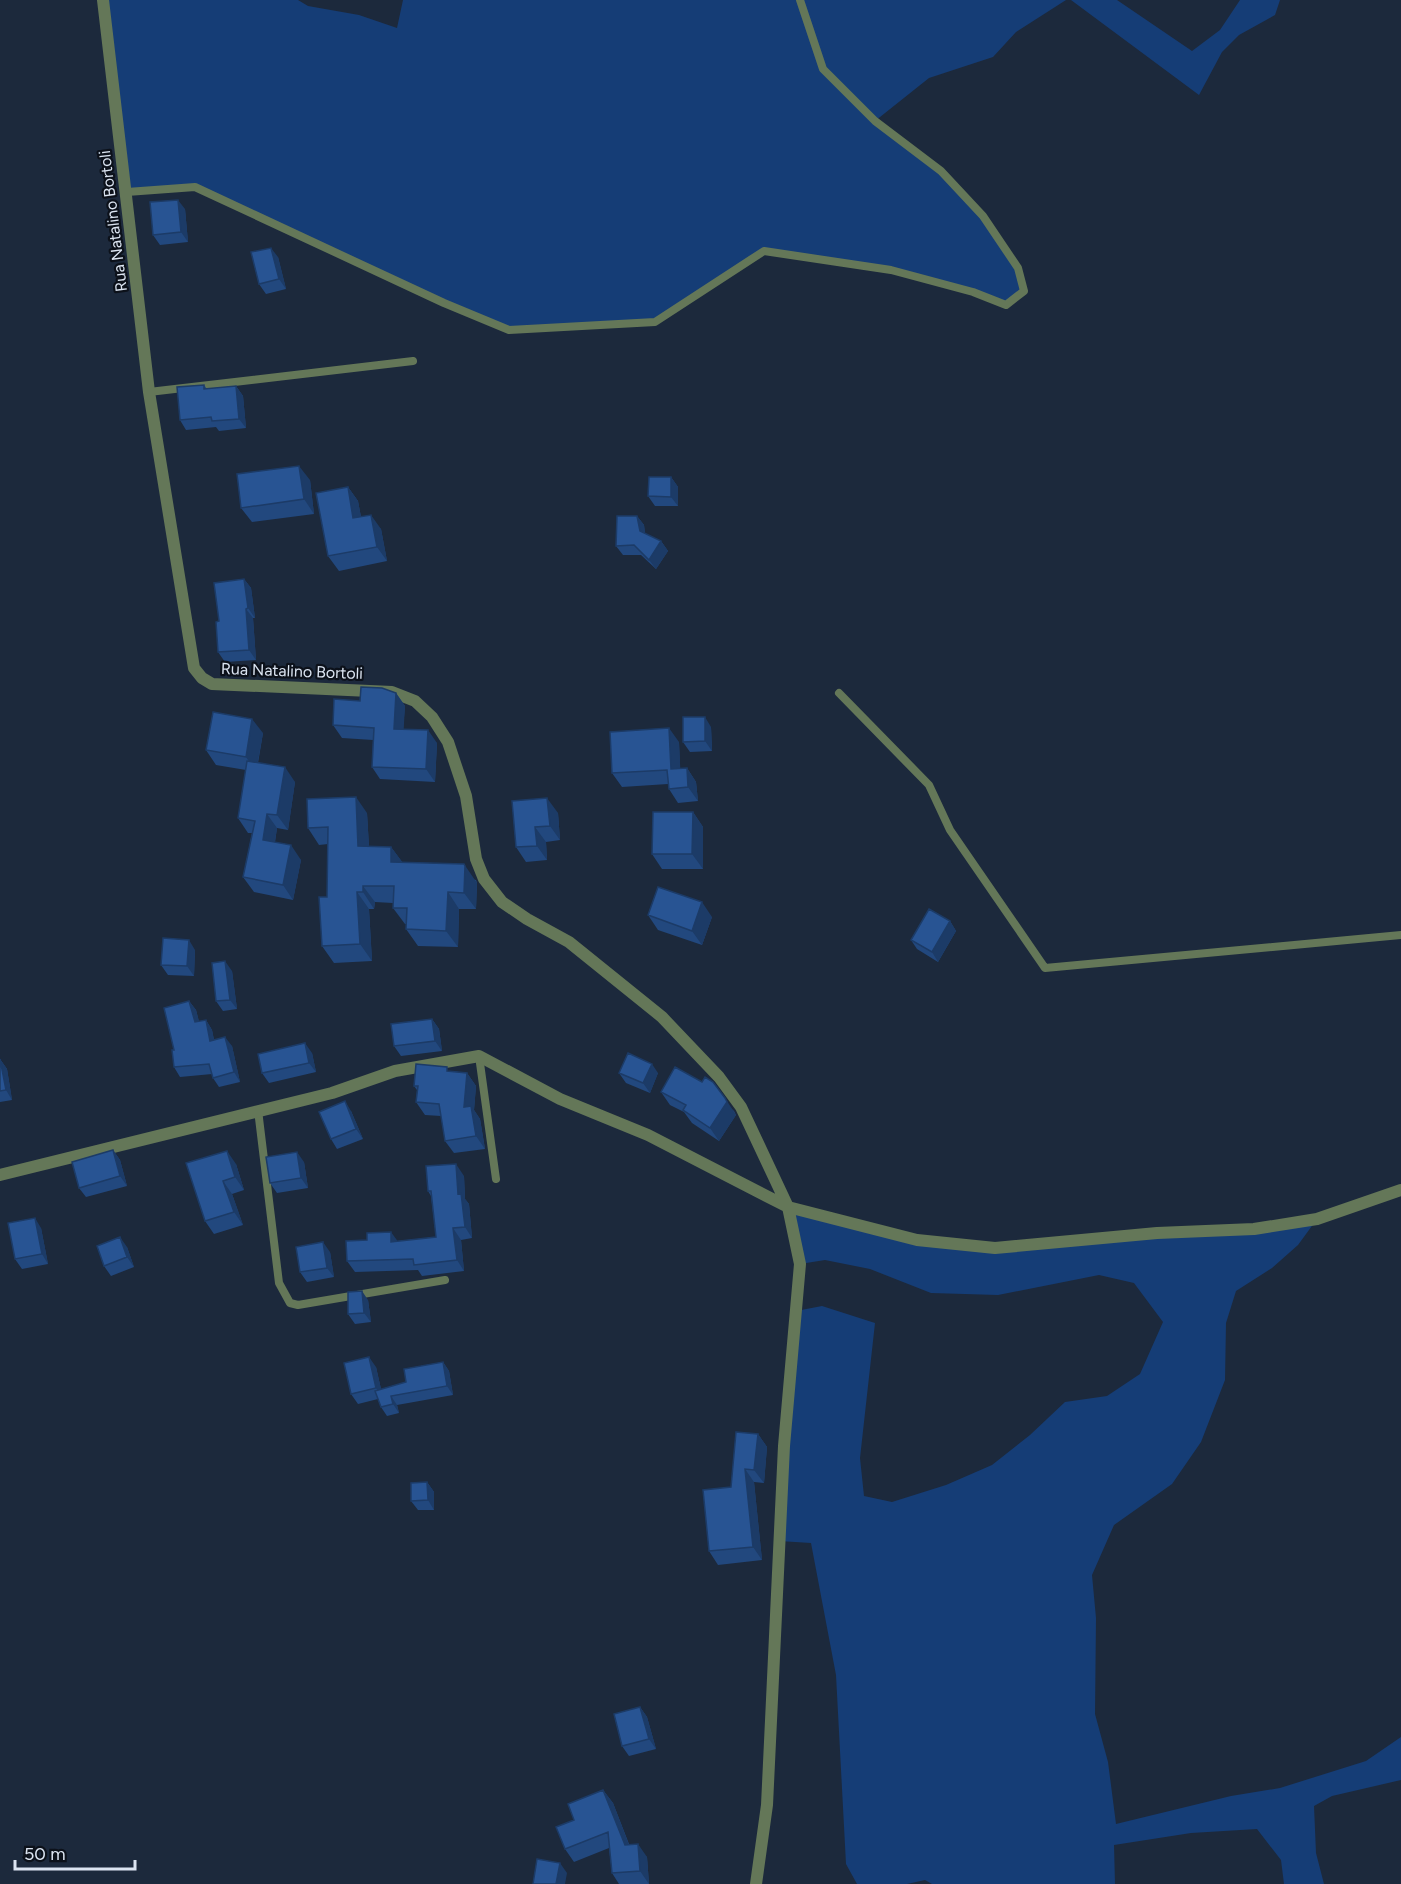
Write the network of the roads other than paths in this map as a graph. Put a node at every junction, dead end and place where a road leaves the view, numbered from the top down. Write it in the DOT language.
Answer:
graph roads {
  1 [pos="103,0"];
  2 [pos="800,0"];
  3 [pos="127,192"];
  4 [pos="413,361"];
  5 [pos="149,392"];
  6 [pos="839,693"];
  7 [pos="1401,935"];
  8 [pos="479,1056"];
  9 [pos="258,1110"];
  10 [pos="0,1175"];
  11 [pos="496,1179"];
  12 [pos="1401,1190"];
  13 [pos="788,1207"];
  14 [pos="445,1280"];
  15 [pos="756,1884"];
  1 -- 3 [label="street, Rua Natalino Bortoli"];
  2 -- 3 [label="lane"];
  3 -- 5 [label="street, Rua Natalino Bortoli"];
  4 -- 5 [label="lane"];
  5 -- 13 [label="street, Rua Natalino Bortoli"];
  6 -- 7 [label="lane"];
  8 -- 9 [label="street"];
  8 -- 11 [label="lane"];
  8 -- 13 [label="street"];
  9 -- 10 [label="street"];
  9 -- 14 [label="lane"];
  12 -- 13 [label="street"];
  13 -- 15 [label="street, Rua Natalino Bortoli"];
}
